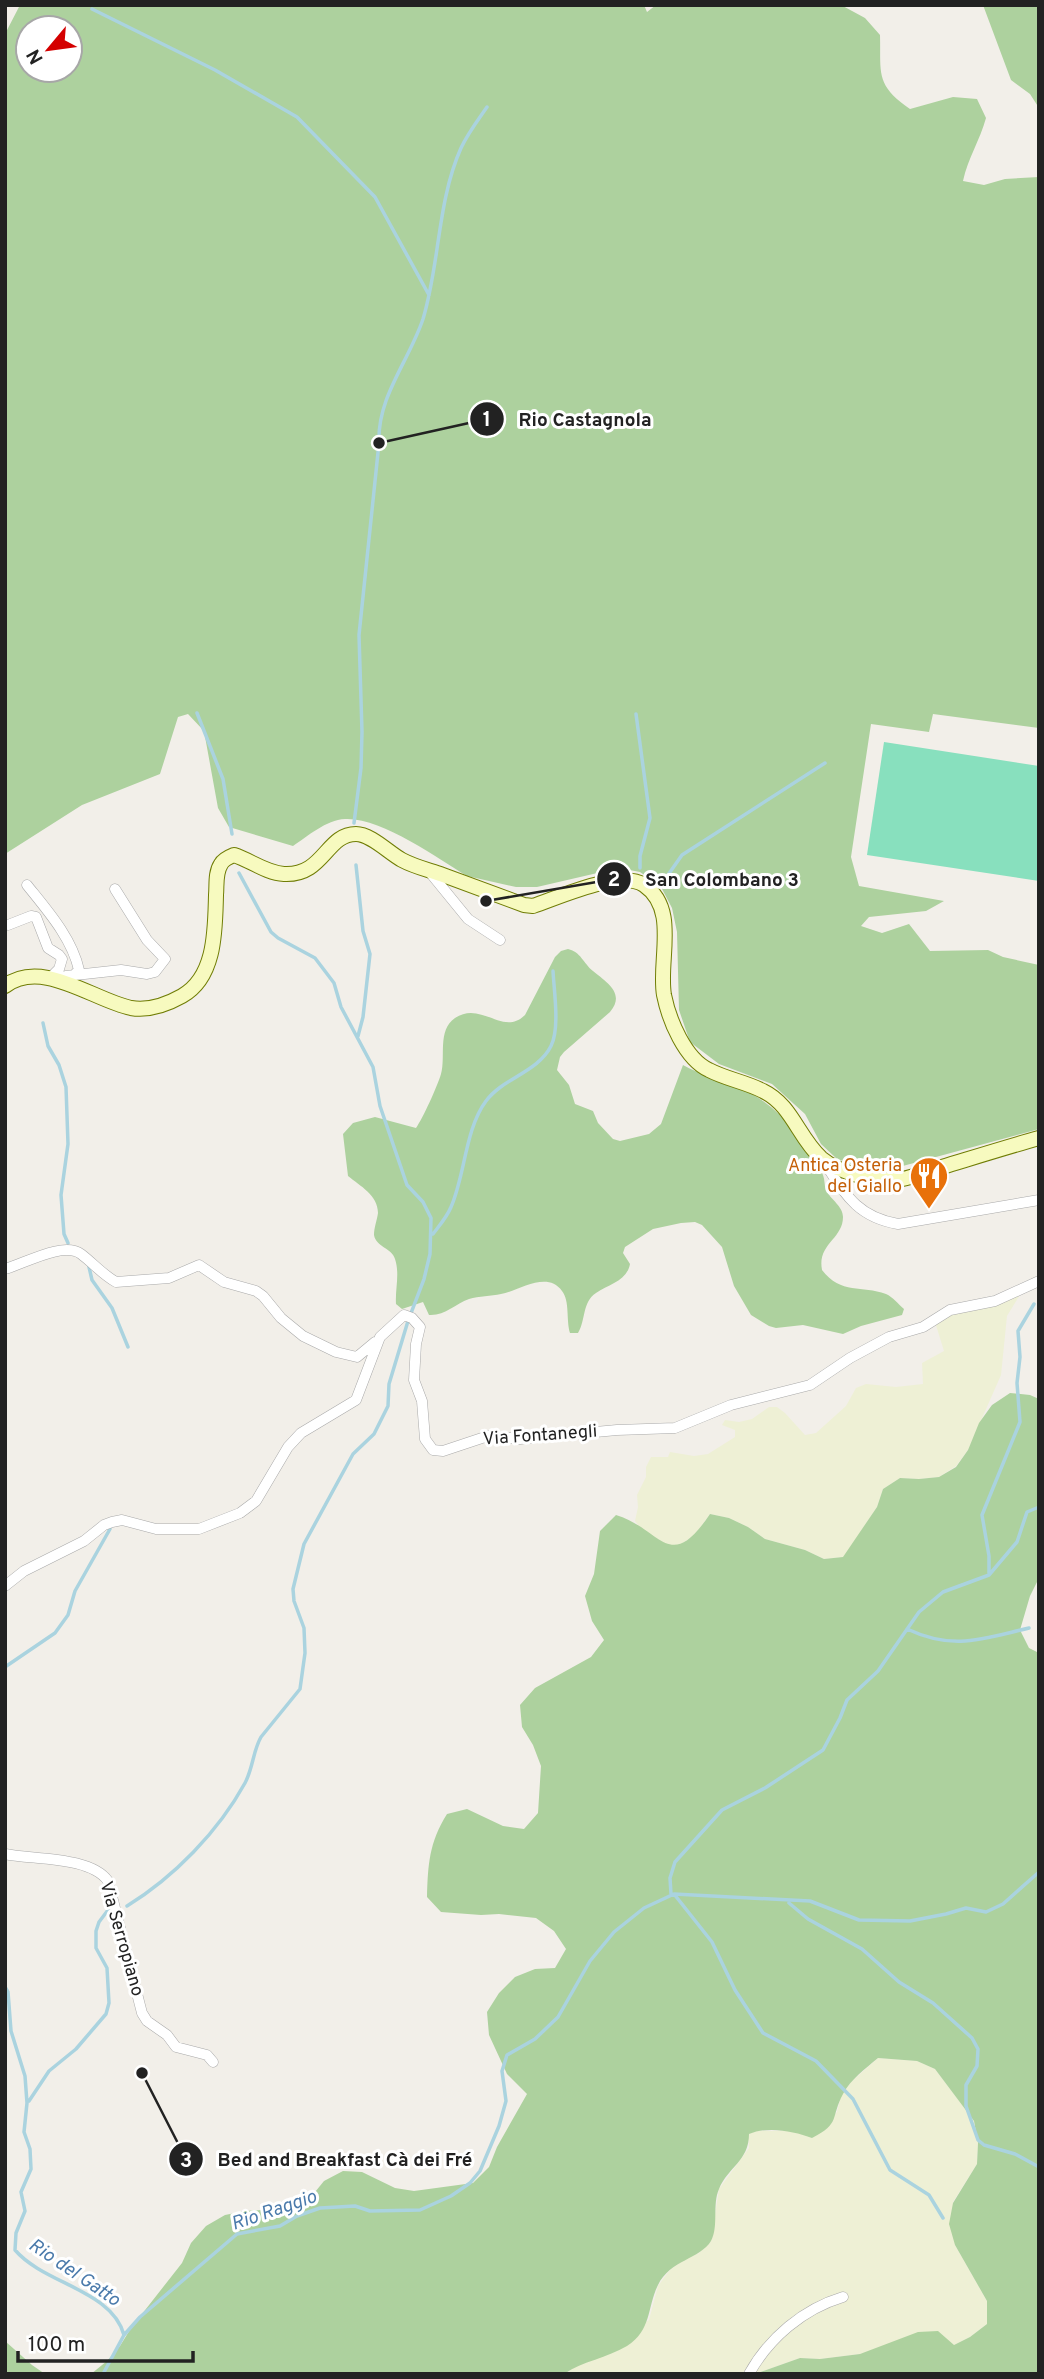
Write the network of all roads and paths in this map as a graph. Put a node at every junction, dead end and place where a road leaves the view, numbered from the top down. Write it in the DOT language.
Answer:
graph roads {
  1 [pos="428,870"];
  2 [pos="27,885"];
  3 [pos="115,889"];
  4 [pos="8,925"];
  5 [pos="500,940"];
  6 [pos="74,975"];
  7 [pos="54,979"];
  8 [pos="5,986"];
  9 [pos="1039,1138"];
  10 [pos="822,1158"];
  11 [pos="1039,1200"];
  12 [pos="5,1269"];
  13 [pos="1039,1281"];
  14 [pos="380,1337"];
  15 [pos="5,1586"];
  16 [pos="5,1854"];
  17 [pos="213,2062"];
  18 [pos="843,2297"];
  19 [pos="749,2374"];
  1 -- 5 [label="street"];
  1 -- 7 [label="street"];
  1 -- 10 [label="street"];
  2 -- 6 [label="street"];
  3 -- 6 [label="street"];
  4 -- 7 [label="street"];
  6 -- 7 [label="street"];
  7 -- 8 [label="street"];
  9 -- 10 [label="street"];
  10 -- 11 [label="street"];
  12 -- 14 [label="street"];
  13 -- 14 [label="street, Via Fontanegli"];
  14 -- 15 [label="street, Via Fontanegli"];
  16 -- 17 [label="street, Via Serropiano"];
  18 -- 19 [label="street"];
}
